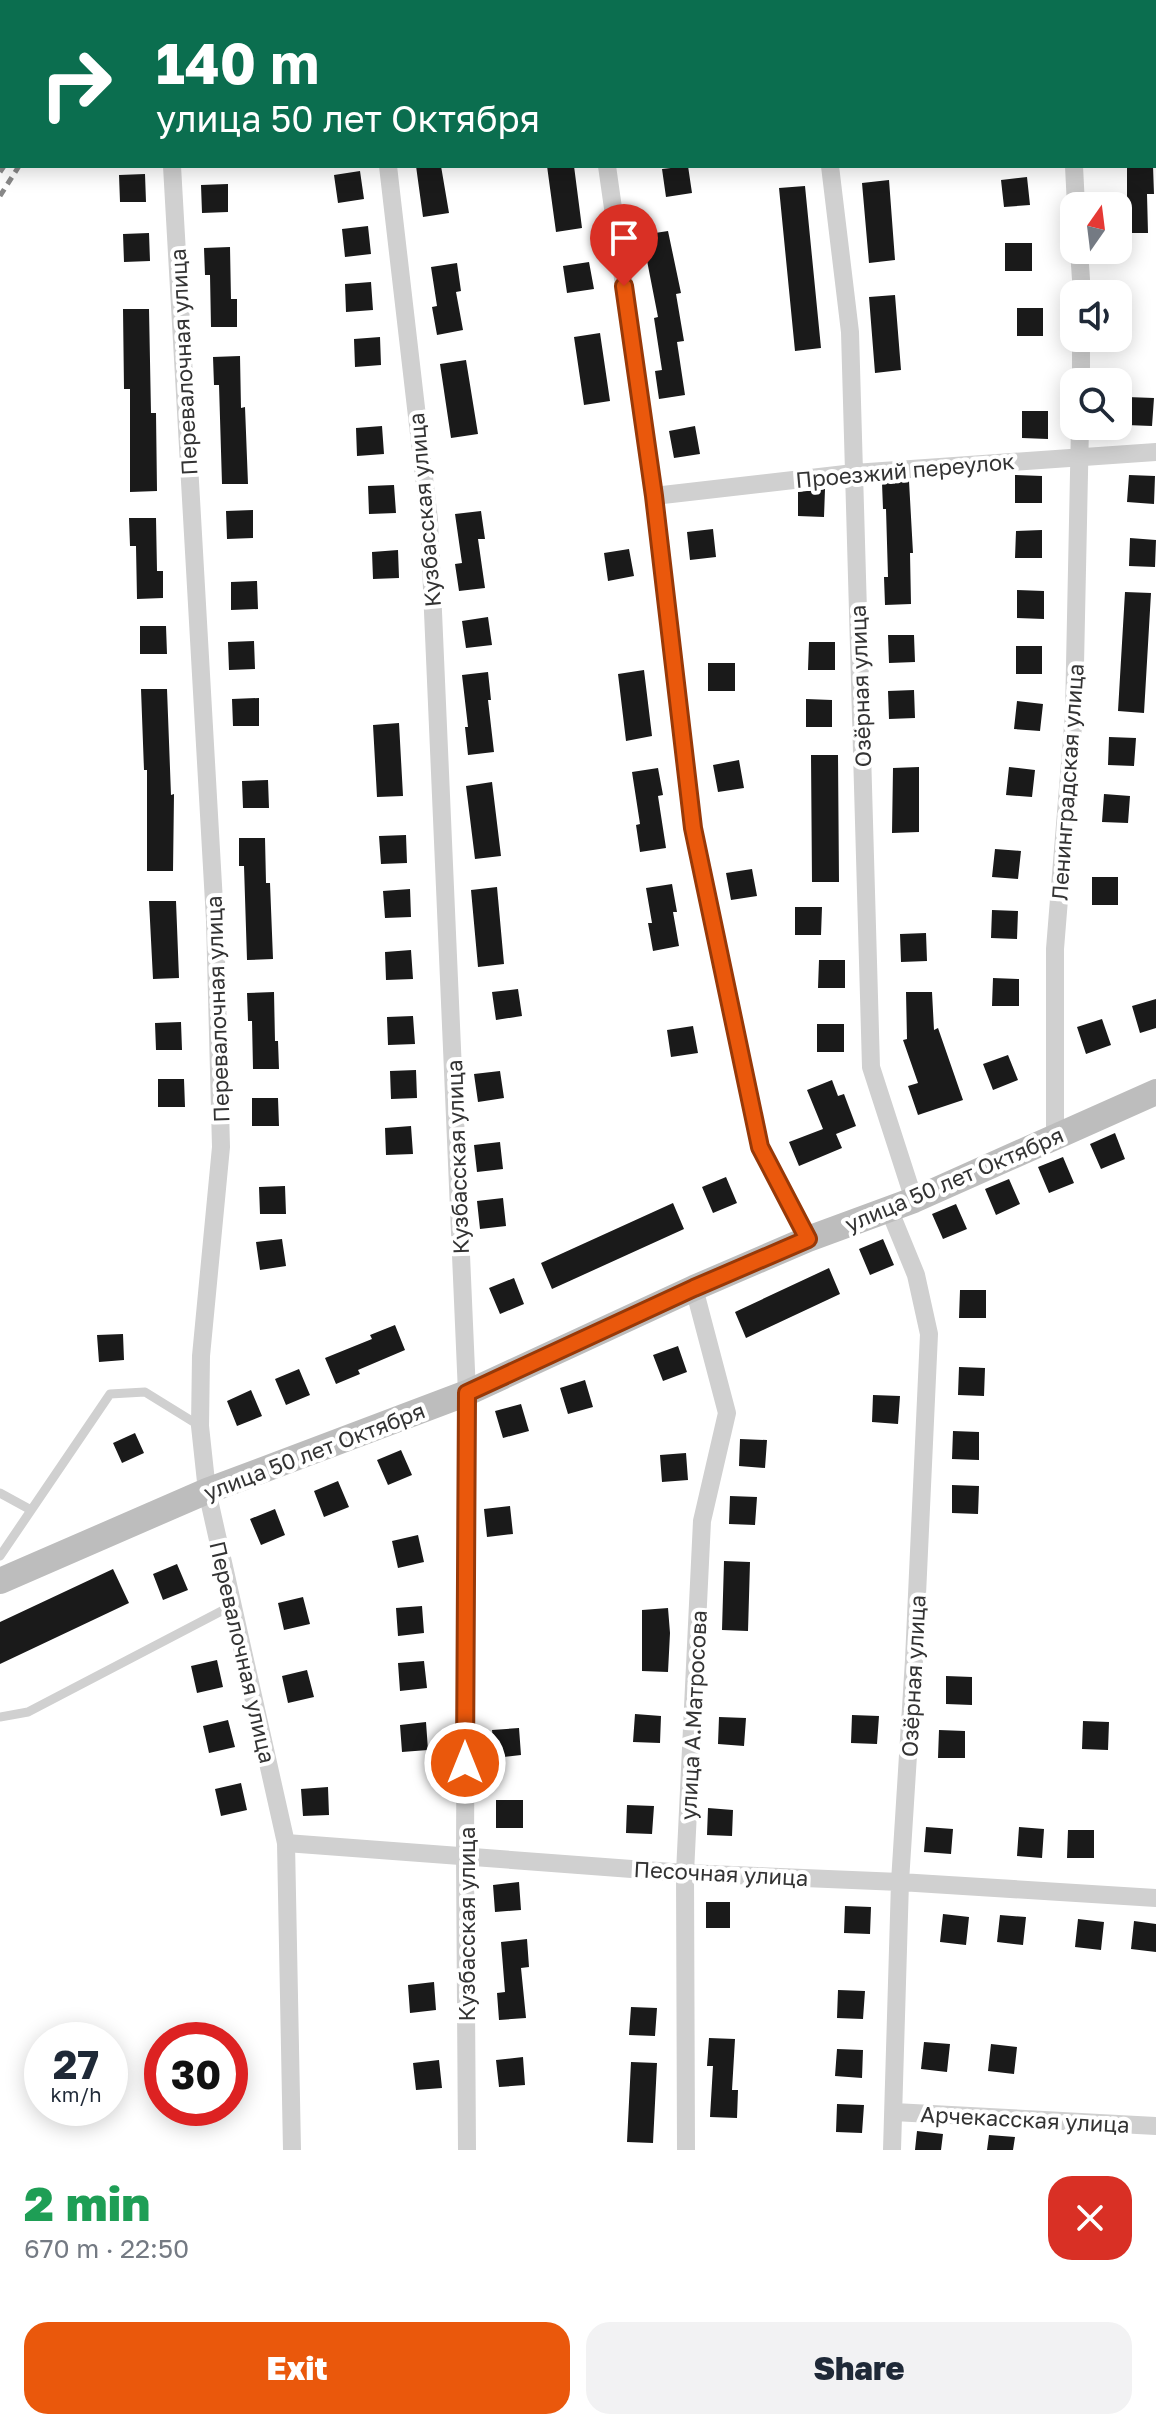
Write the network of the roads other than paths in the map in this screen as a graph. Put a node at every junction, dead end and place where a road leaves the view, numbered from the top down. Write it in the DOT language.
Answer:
graph roads {
  1 [pos="172,168"];
  2 [pos="388,168"];
  3 [pos="607,168"];
  4 [pos="830,168"];
  5 [pos="1074,168"];
  6 [pos="1075,192"];
  7 [pos="1080,440"];
  8 [pos="1156,452"];
  9 [pos="1079,456"];
  10 [pos="854,473"];
  11 [pos="654,496"];
  12 [pos="1156,1092"];
  13 [pos="1055,1138"];
  14 [pos="914,1200"];
  15 [pos="889,1209"];
  16 [pos="808,1239"];
  17 [pos="694,1288"];
  18 [pos="467,1393"];
  19 [pos="200,1426"];
  20 [pos="207,1491"];
  21 [pos="0,1493"];
  22 [pos="31,1510"];
  23 [pos="0,1556"];
  24 [pos="0,1581"];
  25 [pos="233,1605"];
  26 [pos="0,1717"];
  27 [pos="286,1843"];
  28 [pos="465,1855"];
  29 [pos="685,1873"];
  30 [pos="900,1882"];
  31 [pos="1156,1898"];
  32 [pos="894,2112"];
  33 [pos="1156,2126"];
  34 [pos="292,2150"];
  35 [pos="467,2150"];
  36 [pos="686,2150"];
  37 [pos="892,2150"];
  1 -- 19 [label="street, Перевалочная улица"];
  2 -- 18 [label="street, Кузбасская улица"];
  3 -- 11 [label="street"];
  4 -- 10 [label="street, Озёрная улица"];
  5 -- 6 [label="street"];
  7 -- 9 [label="street, Ленинградская улица"];
  8 -- 9 [label="street, Проезжий переулок"];
  9 -- 10 [label="street, Проезжий переулок"];
  9 -- 13 [label="street, Ленинградская улица"];
  10 -- 11 [label="street, Проезжий переулок"];
  10 -- 14 [label="street, Озёрная улица"];
  11 -- 16 [label="street"];
  12 -- 13 [label="main road, улица 50 лет Октября"];
  13 -- 14 [label="main road, улица 50 лет Октября"];
  14 -- 15 [label="main road, улица 50 лет Октября"];
  15 -- 16 [label="main road, улица 50 лет Октября"];
  15 -- 30 [label="street, Озёрная улица"];
  16 -- 17 [label="main road, улица 50 лет Октября"];
  17 -- 18 [label="main road, улица 50 лет Октября"];
  17 -- 29 [label="street, улица А.Матросова"];
  18 -- 20 [label="main road, улица 50 лет Октября"];
  18 -- 28 [label="street, Кузбасская улица"];
  19 -- 20 [label="street, Перевалочная улица"];
  19 -- 22 [label="lane"];
  20 -- 24 [label="main road, улица 50 лет Октября"];
  20 -- 25 [label="street, Перевалочная улица"];
  21 -- 22 [label="lane"];
  22 -- 23 [label="lane"];
  25 -- 26 [label="lane"];
  25 -- 27 [label="street, Перевалочная улица"];
  27 -- 28 [label="street, Песочная улица"];
  27 -- 34 [label="street, Перевалочная улица"];
  28 -- 29 [label="street, Песочная улица"];
  28 -- 35 [label="street, Кузбасская улица"];
  29 -- 30 [label="street, Песочная улица"];
  29 -- 36 [label="street, улица А.Матросова"];
  30 -- 31 [label="street, Песочная улица"];
  30 -- 32 [label="street, Озёрная улица"];
  32 -- 33 [label="street, Арчекасская улица"];
  32 -- 37 [label="street, Озёрная улица"];
}
